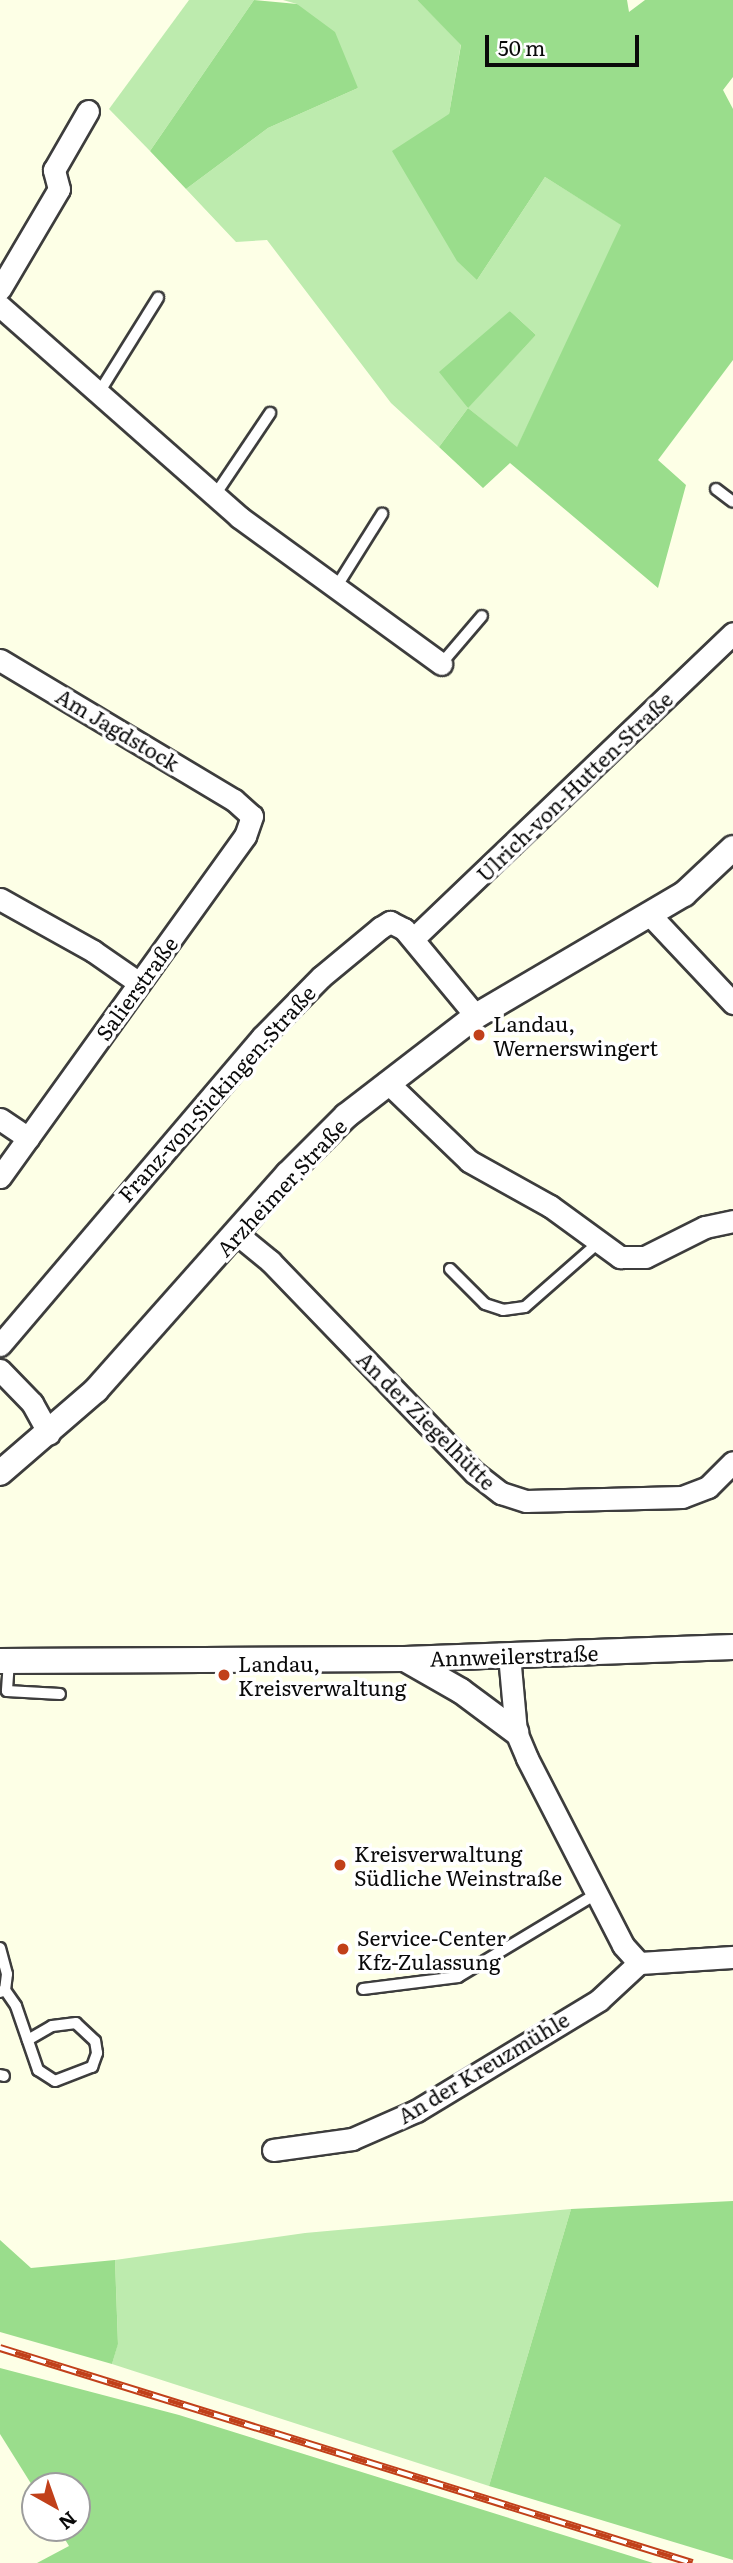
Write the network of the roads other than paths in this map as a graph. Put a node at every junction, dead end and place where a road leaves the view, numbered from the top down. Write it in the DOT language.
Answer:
graph roads {
  1 [pos="88,111"];
  2 [pos="0,289"];
  3 [pos="158,298"];
  4 [pos="0,306"];
  5 [pos="100,391"];
  6 [pos="270,413"];
  7 [pos="716,489"];
  8 [pos="215,495"];
  9 [pos="733,502"];
  10 [pos="382,514"];
  11 [pos="335,589"];
  12 [pos="482,616"];
  13 [pos="733,633"];
  14 [pos="0,660"];
  15 [pos="441,664"];
  16 [pos="234,800"];
  17 [pos="733,848"];
  18 [pos="0,899"];
  19 [pos="651,916"];
  20 [pos="414,939"];
  21 [pos="139,983"];
  22 [pos="733,1003"];
  23 [pos="476,1016"];
  24 [pos="387,1082"];
  25 [pos="0,1119"];
  26 [pos="28,1138"];
  27 [pos="0,1177"];
  28 [pos="733,1221"];
  29 [pos="237,1234"];
  30 [pos="598,1242"];
  31 [pos="450,1269"];
  32 [pos="0,1345"];
  33 [pos="0,1370"];
  34 [pos="49,1434"];
  35 [pos="733,1462"];
  36 [pos="0,1473"];
  37 [pos="733,1647"];
  38 [pos="509,1655"];
  39 [pos="405,1659"];
  40 [pos="5,1661"];
  41 [pos="60,1694"];
  42 [pos="516,1732"];
  43 [pos="596,1894"];
  44 [pos="0,1948"];
  45 [pos="733,1958"];
  46 [pos="639,1963"];
  47 [pos="363,1989"];
  48 [pos="3,1991"];
  49 [pos="28,2040"];
  50 [pos="273,2150"];
  1 -- 2 [label="street"];
  3 -- 5 [label="lane"];
  4 -- 5 [label="street"];
  5 -- 8 [label="street"];
  6 -- 8 [label="lane"];
  7 -- 9 [label="lane"];
  8 -- 11 [label="street"];
  10 -- 11 [label="lane"];
  11 -- 15 [label="street"];
  12 -- 15 [label="lane"];
  13 -- 20 [label="street, Ulrich-von-Hutten-Straße"];
  14 -- 16 [label="street, Am Jagdstock"];
  16 -- 21 [label="street, Salierstraße"];
  17 -- 19 [label="street, Arzheimer Straße"];
  18 -- 21 [label="street"];
  19 -- 22 [label="street"];
  19 -- 23 [label="street, Arzheimer Straße"];
  20 -- 23 [label="street, Franz-von-Sickingen-Straße"];
  20 -- 32 [label="street, Franz-von-Sickingen-Straße"];
  21 -- 26 [label="street, Salierstraße"];
  23 -- 24 [label="street, Arzheimer Straße"];
  24 -- 29 [label="street, Arzheimer Straße"];
  24 -- 30 [label="street"];
  25 -- 26 [label="street"];
  26 -- 27 [label="street, Salierstraße"];
  28 -- 30 [label="street"];
  29 -- 34 [label="street, Arzheimer Straße"];
  29 -- 35 [label="street, An der Ziegelhütte"];
  30 -- 31 [label="lane"];
  33 -- 34 [label="street"];
  34 -- 36 [label="street, Arzheimer Straße"];
  37 -- 38 [label="street, Annweilerstraße"];
  38 -- 39 [label="street, Annweilerstraße"];
  38 -- 42 [label="street"];
  39 -- 40 [label="street, Annweilerstraße"];
  39 -- 42 [label="street"];
  40 -- 41 [label="lane"];
  42 -- 43 [label="street"];
  43 -- 46 [label="street"];
  43 -- 47 [label="lane"];
  44 -- 48 [label="lane"];
  45 -- 46 [label="street"];
  46 -- 50 [label="street, An der Kreuzmühle"];
  48 -- 49 [label="lane"];
  49 -- 49 [label="lane"];
}
